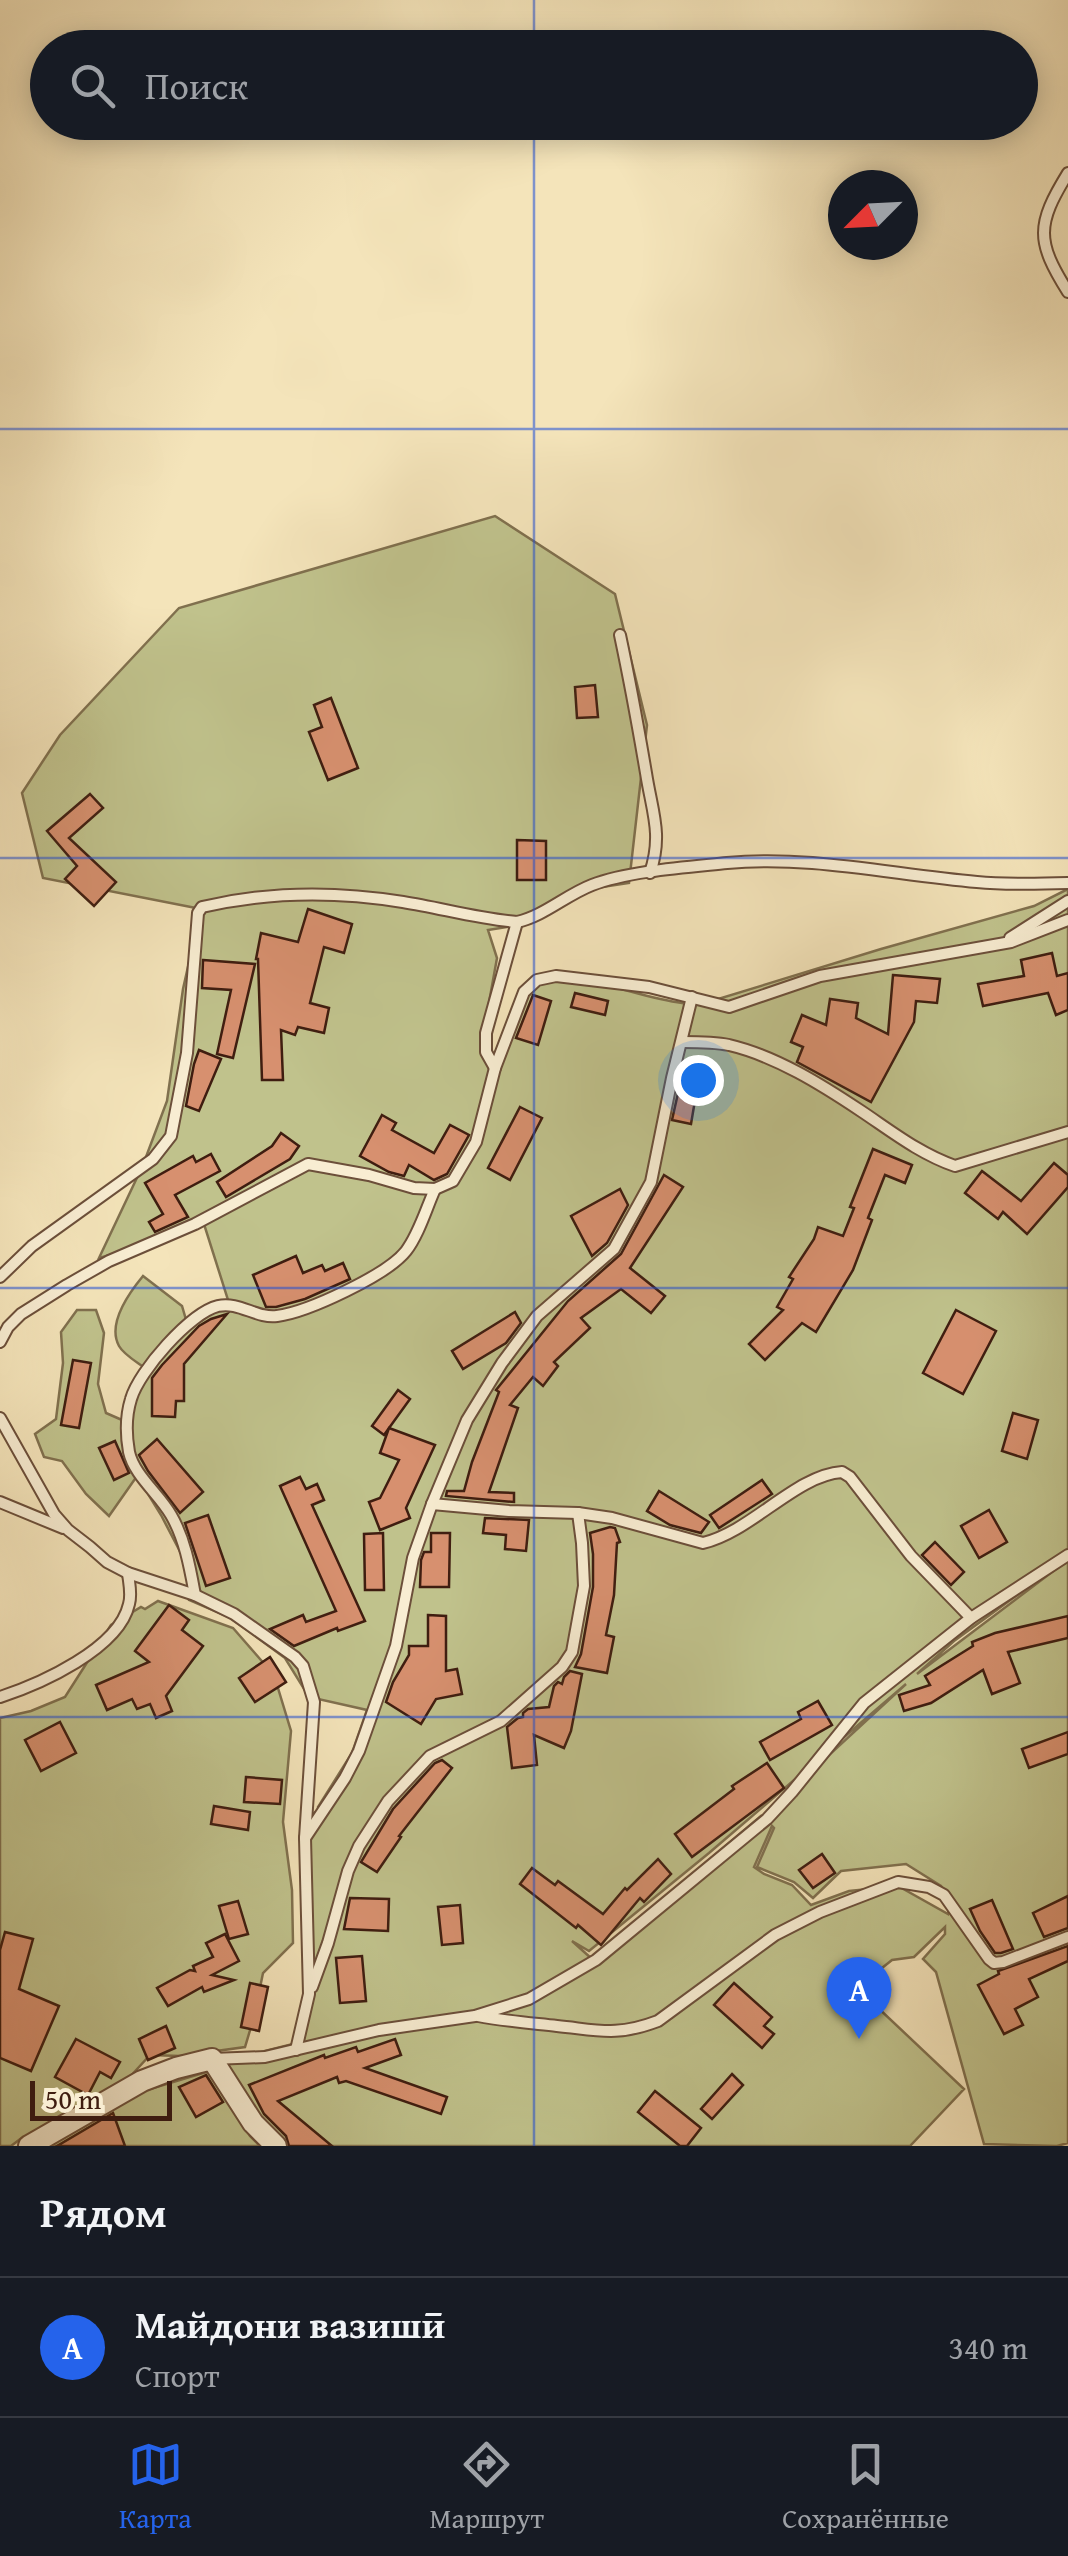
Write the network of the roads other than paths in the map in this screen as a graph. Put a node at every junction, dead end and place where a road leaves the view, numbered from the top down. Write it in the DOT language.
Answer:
graph roads {
  1 [pos="1068,173"];
  2 [pos="1068,292"];
  3 [pos="620,635"];
  4 [pos="650,873"];
  5 [pos="1068,883"];
  6 [pos="1068,901"];
  7 [pos="1068,920"];
  8 [pos="517,922"];
  9 [pos="1002,943"];
  10 [pos="692,996"];
  11 [pos="683,1042"];
  12 [pos="495,1068"];
  13 [pos="1068,1132"];
  14 [pos="436,1189"];
  15 [pos="0,1277"];
  16 [pos="0,1342"];
  17 [pos="0,1418"];
  18 [pos="0,1502"];
  19 [pos="432,1504"];
  20 [pos="578,1513"];
  21 [pos="68,1530"];
  22 [pos="1068,1554"];
  23 [pos="128,1573"];
  24 [pos="195,1595"];
  25 [pos="971,1618"];
  26 [pos="0,1696"];
  27 [pos="305,1838"];
  28 [pos="1068,1938"];
  29 [pos="310,1994"];
  30 [pos="474,2016"];
  31 [pos="296,2050"];
  32 [pos="212,2060"];
  33 [pos="29,2146"];
  34 [pos="276,2146"];
  1 -- 2 [label="lane"];
  3 -- 4 [label="lane"];
  4 -- 5 [label="lane"];
  4 -- 8 [label="lane"];
  6 -- 9 [label="lane"];
  7 -- 9 [label="lane"];
  8 -- 12 [label="lane"];
  8 -- 15 [label="lane"];
  9 -- 10 [label="lane"];
  10 -- 11 [label="lane"];
  10 -- 12 [label="lane"];
  11 -- 13 [label="lane"];
  11 -- 19 [label="lane"];
  12 -- 14 [label="lane"];
  14 -- 16 [label="lane"];
  14 -- 24 [label="lane"];
  17 -- 21 [label="lane"];
  18 -- 21 [label="lane"];
  19 -- 20 [label="lane"];
  19 -- 27 [label="lane"];
  20 -- 25 [label="lane"];
  20 -- 29 [label="lane"];
  21 -- 23 [label="lane"];
  22 -- 25 [label="lane"];
  23 -- 24 [label="lane"];
  23 -- 26 [label="lane"];
  24 -- 27 [label="lane"];
  25 -- 30 [label="lane"];
  27 -- 29 [label="lane"];
  28 -- 30 [label="lane"];
  29 -- 31 [label="lane"];
  30 -- 31 [label="lane"];
  31 -- 32 [label="lane"];
  32 -- 33 [label="street"];
  32 -- 34 [label="street"];
}
